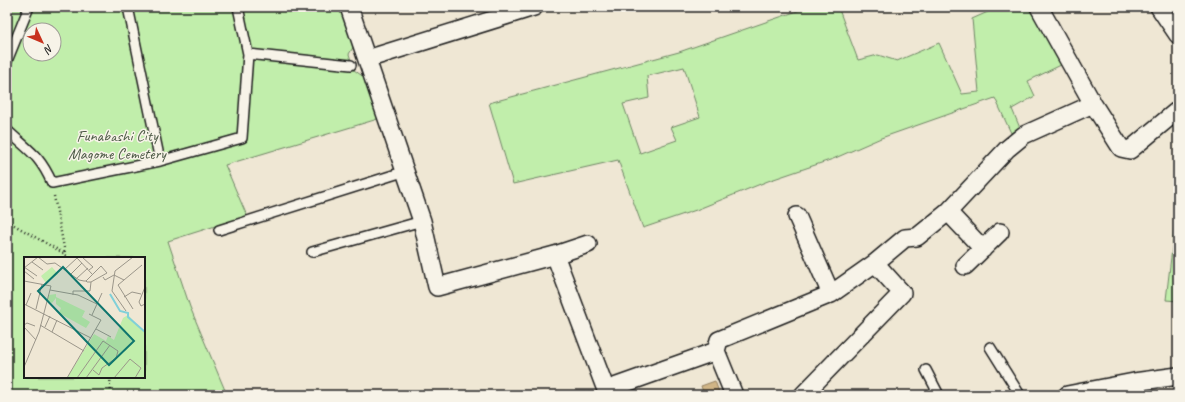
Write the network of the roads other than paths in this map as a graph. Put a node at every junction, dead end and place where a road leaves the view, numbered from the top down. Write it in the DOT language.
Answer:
graph roads {
  1 [pos="29,7"];
  2 [pos="128,7"];
  3 [pos="238,7"];
  4 [pos="349,7"];
  5 [pos="534,7"];
  6 [pos="1039,7"];
  7 [pos="1159,7"];
  8 [pos="516,10"];
  9 [pos="1178,35"];
  10 [pos="248,54"];
  11 [pos="367,59"];
  12 [pos="7,61"];
  13 [pos="351,65"];
  14 [pos="1093,104"];
  15 [pos="1178,110"];
  16 [pos="7,130"];
  17 [pos="160,161"];
  18 [pos="406,172"];
  19 [pos="948,212"];
  20 [pos="797,216"];
  21 [pos="422,221"];
  22 [pos="219,230"];
  23 [pos="1000,232"];
  24 [pos="588,244"];
  25 [pos="983,249"];
  26 [pos="312,252"];
  27 [pos="555,255"];
  28 [pos="875,263"];
  29 [pos="965,266"];
  30 [pos="831,294"];
  31 [pos="990,347"];
  32 [pos="716,351"];
  33 [pos="926,370"];
  34 [pos="1178,376"];
  35 [pos="1150,387"];
  36 [pos="607,392"];
  37 [pos="734,395"];
  38 [pos="803,395"];
  39 [pos="939,395"];
  40 [pos="1020,395"];
  41 [pos="1067,395"];
  1 -- 12 [label="lane"];
  2 -- 17 [label="lane"];
  3 -- 10 [label="lane"];
  4 -- 11 [label="street"];
  5 -- 8 [label="street"];
  6 -- 14 [label="street"];
  7 -- 9 [label="street"];
  8 -- 11 [label="street"];
  10 -- 13 [label="lane"];
  10 -- 17 [label="lane"];
  11 -- 18 [label="street"];
  14 -- 15 [label="street"];
  14 -- 19 [label="street"];
  16 -- 17 [label="lane"];
  18 -- 21 [label="street"];
  18 -- 22 [label="lane"];
  19 -- 25 [label="street"];
  19 -- 28 [label="street"];
  20 -- 30 [label="street"];
  21 -- 26 [label="lane"];
  21 -- 27 [label="street"];
  23 -- 25 [label="street"];
  24 -- 27 [label="street"];
  25 -- 29 [label="street"];
  27 -- 36 [label="street"];
  28 -- 30 [label="street"];
  28 -- 38 [label="street"];
  30 -- 32 [label="street"];
  31 -- 40 [label="lane"];
  32 -- 36 [label="street"];
  32 -- 37 [label="street"];
  33 -- 39 [label="lane"];
  34 -- 35 [label="street"];
  35 -- 41 [label="street"];
}
